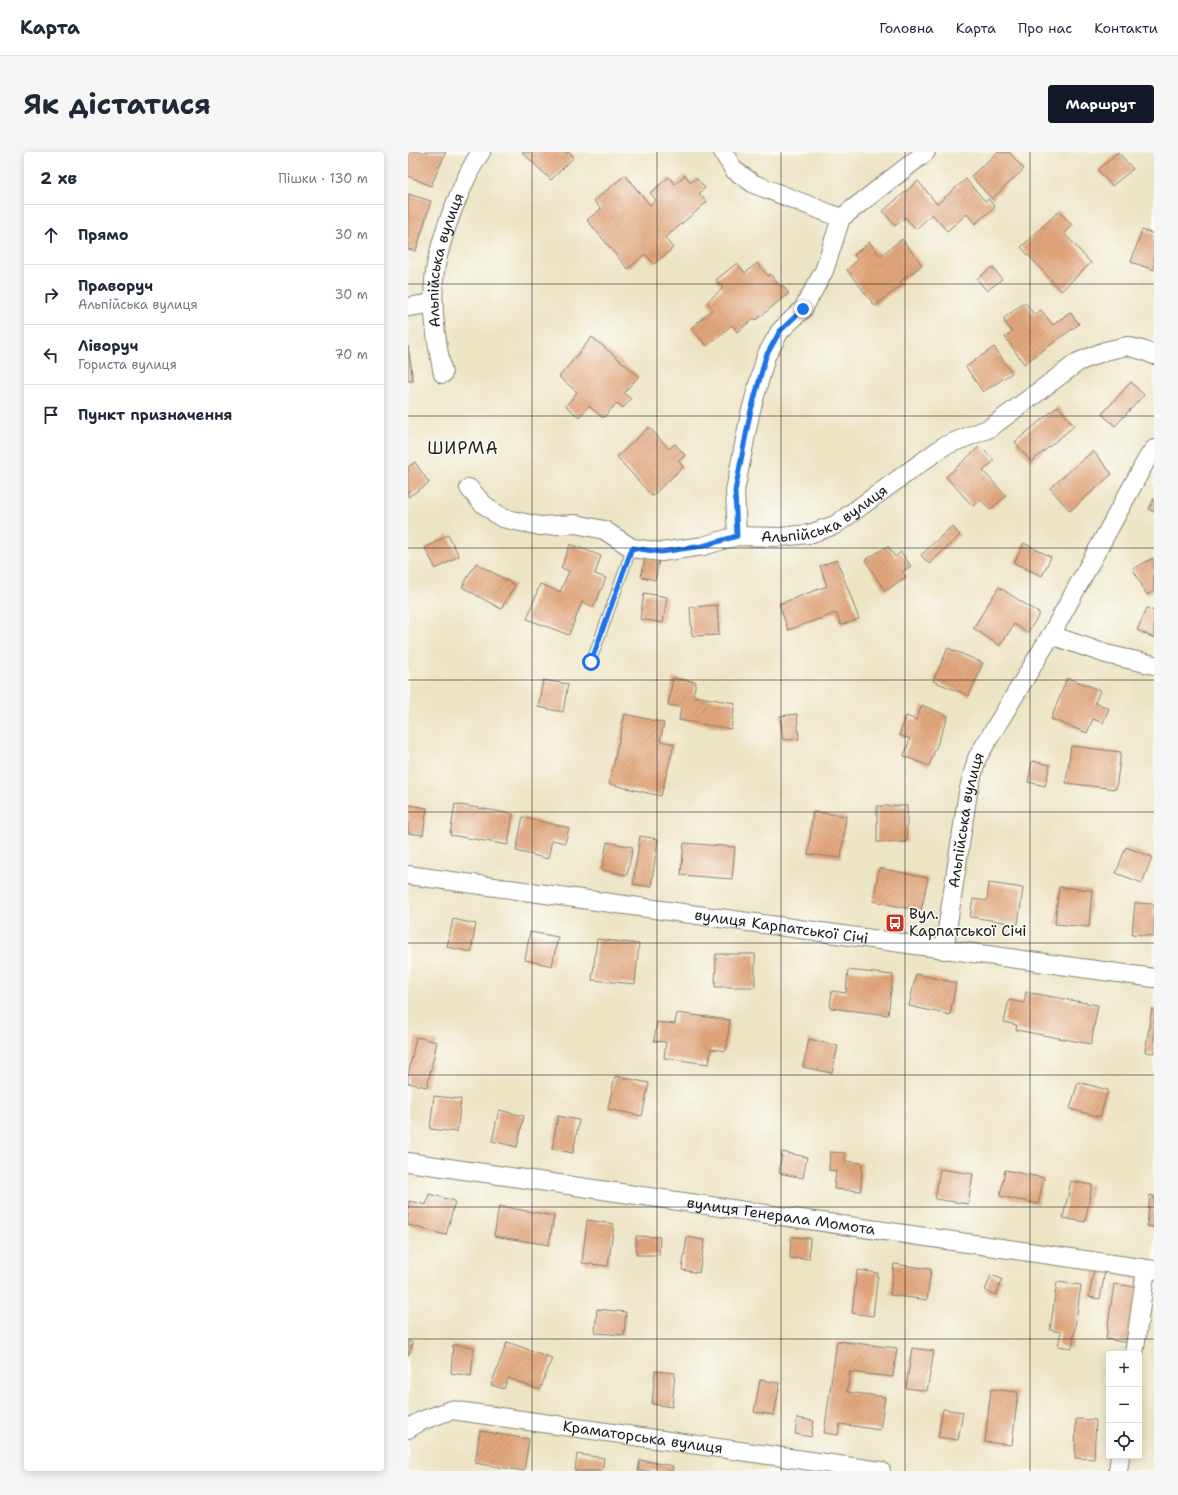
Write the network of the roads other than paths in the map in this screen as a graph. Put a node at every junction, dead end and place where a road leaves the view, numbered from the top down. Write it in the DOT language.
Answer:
graph roads {
  1 [pos="481,152"];
  2 [pos="723,152"];
  3 [pos="926,152"];
  4 [pos="841,218"];
  5 [pos="434,303"];
  6 [pos="408,307"];
  7 [pos="1154,355"];
  8 [pos="443,374"];
  9 [pos="1154,449"];
  10 [pos="469,488"];
  11 [pos="737,536"];
  12 [pos="632,548"];
  13 [pos="1051,635"];
  14 [pos="591,662"];
  15 [pos="1154,665"];
  16 [pos="408,875"];
  17 [pos="944,950"];
  18 [pos="1154,978"];
  19 [pos="408,1162"];
  20 [pos="1150,1269"];
  21 [pos="1135,1351"];
  22 [pos="408,1429"];
  23 [pos="1120,1459"];
  24 [pos="881,1471"];
  25 [pos="1118,1471"];
  1 -- 5 [label="street, Альпійська вулиця"];
  2 -- 4 [label="street"];
  3 -- 4 [label="street"];
  4 -- 11 [label="street"];
  5 -- 6 [label="street"];
  5 -- 8 [label="street, Альпійська вулиця"];
  7 -- 11 [label="street, Альпійська вулиця"];
  9 -- 13 [label="street, Альпійська вулиця"];
  10 -- 12 [label="street, Альпійська вулиця"];
  11 -- 12 [label="street, Альпійська вулиця"];
  12 -- 14 [label="lane"];
  13 -- 15 [label="street"];
  13 -- 17 [label="street, Альпійська вулиця"];
  16 -- 17 [label="street, вулиця Карпатської Січі"];
  17 -- 18 [label="street, вулиця Карпатської Січі"];
  19 -- 20 [label="street, вулиця Генерала Момота"];
  20 -- 21 [label="street"];
  22 -- 24 [label="street, Краматорська вулиця"];
  23 -- 25 [label="street"];
}
